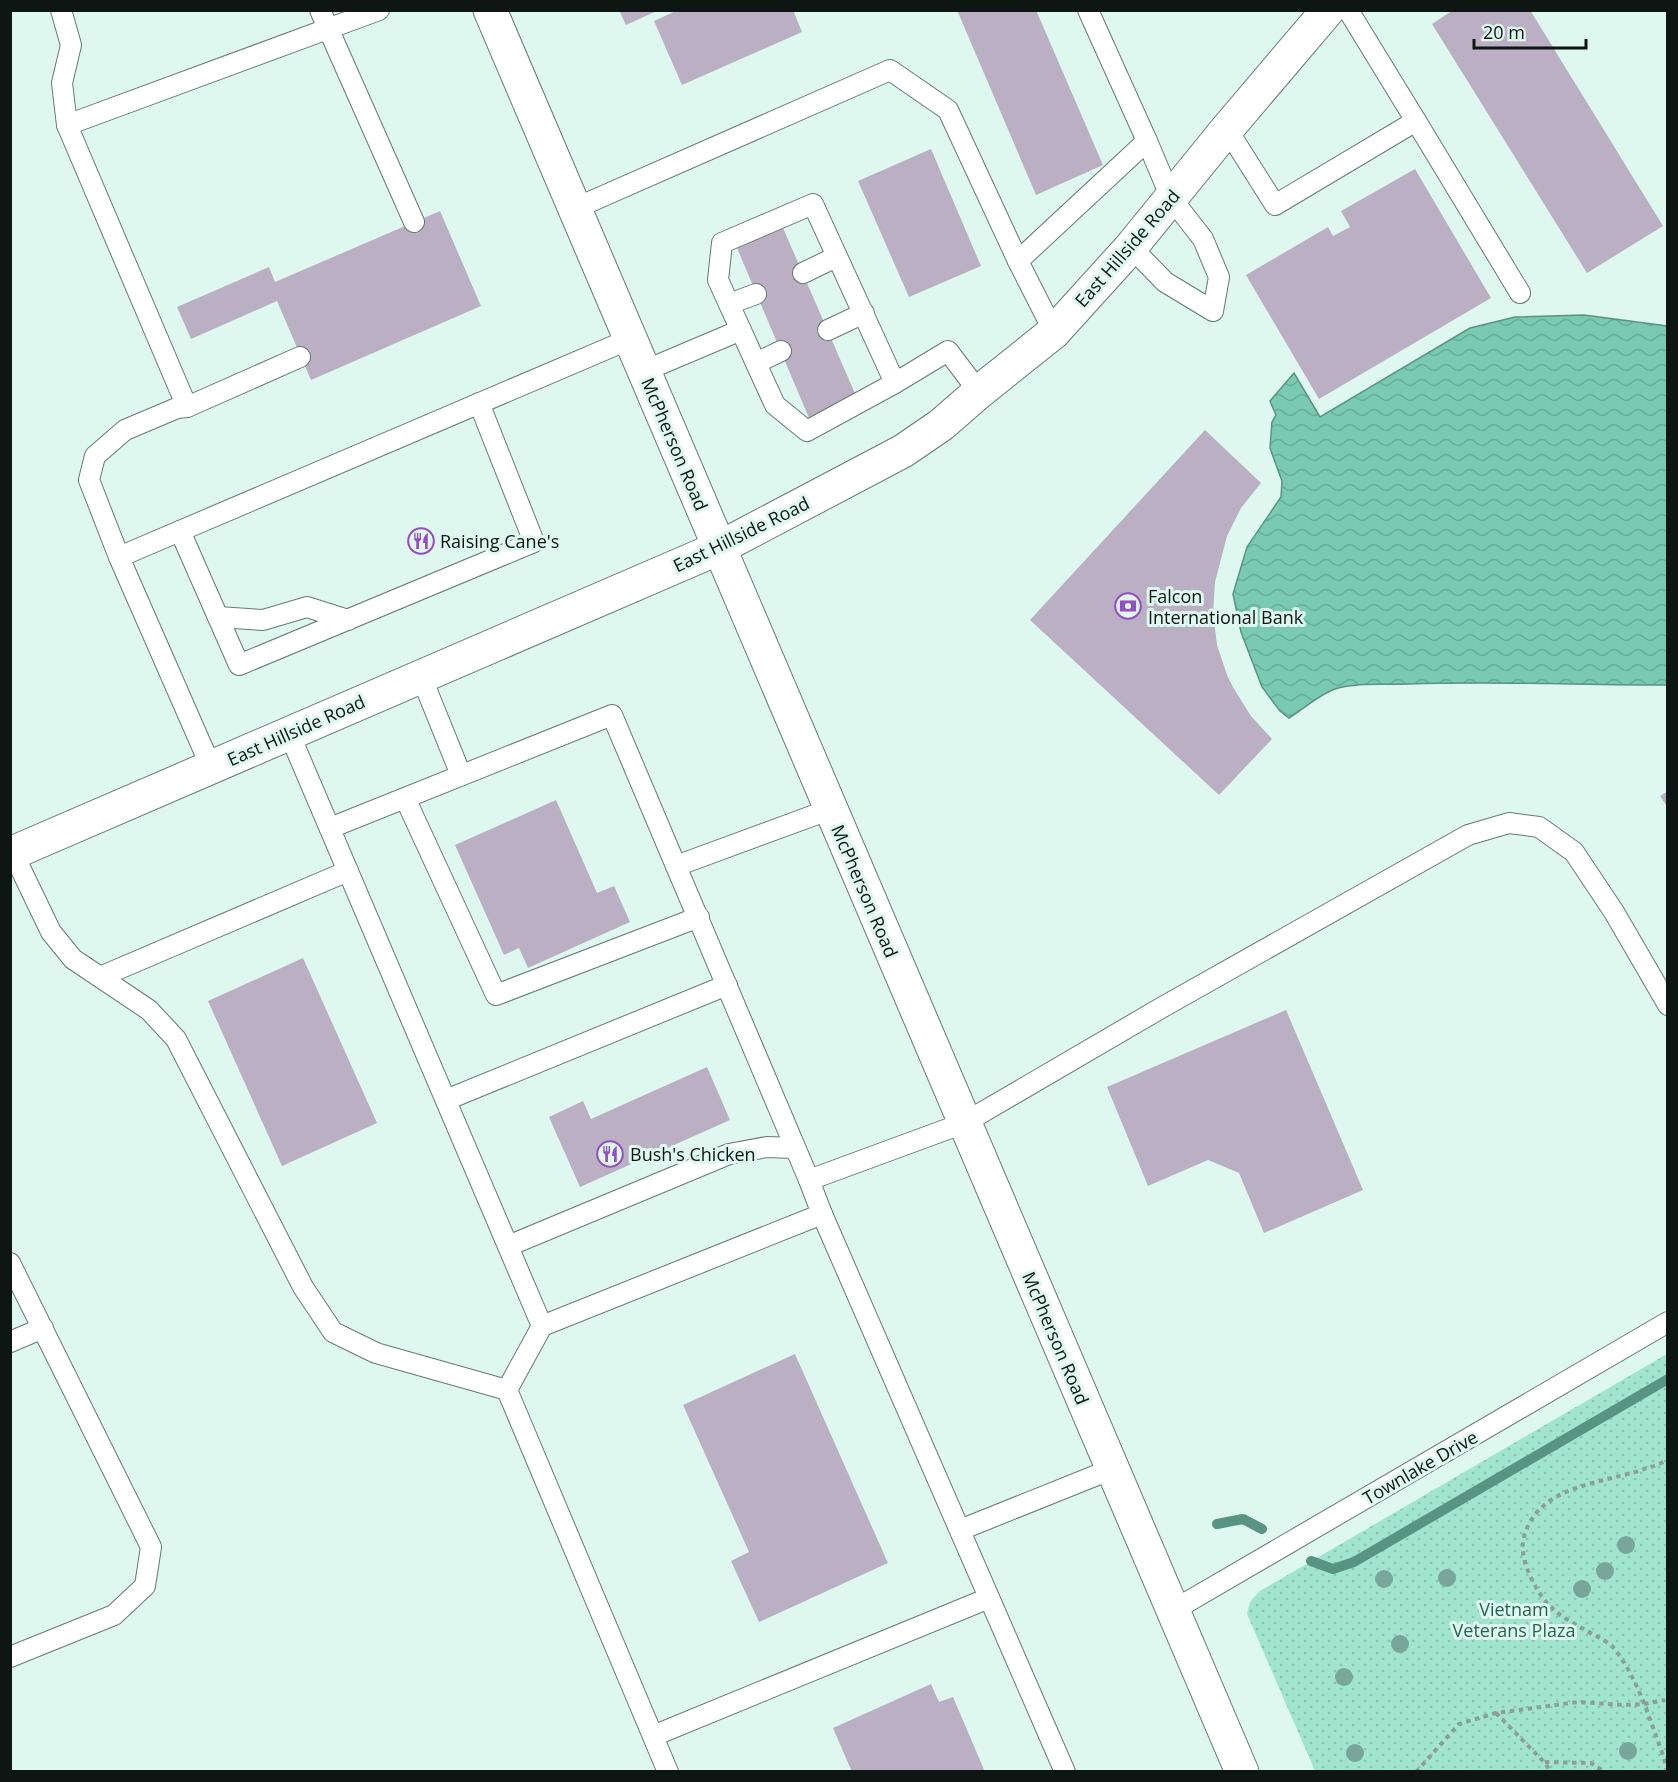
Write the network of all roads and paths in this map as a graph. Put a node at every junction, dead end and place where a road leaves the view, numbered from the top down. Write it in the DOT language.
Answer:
graph roads {
  1 [pos="62,10"];
  2 [pos="320,10"];
  3 [pos="379,10"];
  4 [pos="490,10"];
  5 [pos="1088,10"];
  6 [pos="1328,10"];
  7 [pos="1348,10"];
  8 [pos="328,29"];
  9 [pos="1416,121"];
  10 [pos="67,125"];
  11 [pos="1227,129"];
  12 [pos="1146,141"];
  13 [pos="1171,198"];
  14 [pos="576,208"];
  15 [pos="414,222"];
  16 [pos="1131,247"];
  17 [pos="836,257"];
  18 [pos="1018,261"];
  19 [pos="803,273"];
  20 [pos="1520,293"];
  21 [pos="756,294"];
  22 [pos="729,304"];
  23 [pos="864,314"];
  24 [pos="741,330"];
  25 [pos="828,330"];
  26 [pos="1054,332"];
  27 [pos="630,339"];
  28 [pos="781,351"];
  29 [pos="300,357"];
  30 [pos="756,363"];
  31 [pos="644,371"];
  32 [pos="896,383"];
  33 [pos="979,392"];
  34 [pos="479,403"];
  35 [pos="188,407"];
  36 [pos="180,531"];
  37 [pos="718,548"];
  38 [pos="118,557"];
  39 [pos="218,617"];
  40 [pos="348,620"];
  41 [pos="421,676"];
  42 [pos="289,733"];
  43 [pos="211,767"];
  44 [pos="461,775"];
  45 [pos="405,798"];
  46 [pos="831,809"];
  47 [pos="330,828"];
  48 [pos="12,854"];
  49 [pos="676,866"];
  50 [pos="348,871"];
  51 [pos="699,917"];
  52 [pos="100,977"];
  53 [pos="727,985"];
  54 [pos="1668,1005"];
  55 [pos="446,1100"];
  56 [pos="964,1123"];
  57 [pos="795,1148"];
  58 [pos="809,1180"];
  59 [pos="822,1214"];
  60 [pos="508,1246"];
  61 [pos="10,1263"];
  62 [pos="1668,1322"];
  63 [pos="542,1326"];
  64 [pos="43,1328"];
  65 [pos="10,1342"];
  66 [pos="507,1390"];
  67 [pos="1668,1459"];
  68 [pos="1112,1468"];
  69 [pos="960,1530"];
  70 [pos="989,1598"];
  71 [pos="1173,1611"];
  72 [pos="10,1657"];
  73 [pos="1665,1700"];
  74 [pos="1644,1704"];
  75 [pos="1496,1713"];
  76 [pos="653,1736"];
  77 [pos="1544,1762"];
  78 [pos="668,1772"];
  79 [pos="1065,1772"];
  80 [pos="1242,1772"];
  81 [pos="1416,1772"];
  82 [pos="1551,1772"];
  83 [pos="1605,1772"];
  84 [pos="1667,1772"];
  1 -- 10 [label="lane"];
  2 -- 8 [label="lane"];
  3 -- 8 [label="lane"];
  4 -- 14 [label="main road, McPherson Road"];
  5 -- 12 [label="lane"];
  6 -- 11 [label="main road, East Hillside Road"];
  7 -- 9 [label="lane"];
  8 -- 10 [label="lane"];
  8 -- 15 [label="lane"];
  9 -- 11 [label="lane"];
  9 -- 20 [label="lane"];
  10 -- 35 [label="lane"];
  11 -- 13 [label="main road, East Hillside Road"];
  12 -- 13 [label="lane"];
  12 -- 18 [label="lane"];
  13 -- 16 [label="main road, East Hillside Road"];
  13 -- 16 [label="lane"];
  14 -- 18 [label="lane"];
  14 -- 27 [label="main road, McPherson Road"];
  16 -- 26 [label="main road, East Hillside Road"];
  17 -- 19 [label="lane"];
  17 -- 22 [label="lane"];
  17 -- 23 [label="lane"];
  18 -- 26 [label="lane"];
  21 -- 22 [label="lane"];
  22 -- 24 [label="lane"];
  23 -- 25 [label="lane"];
  23 -- 32 [label="lane"];
  24 -- 30 [label="lane"];
  24 -- 31 [label="lane"];
  26 -- 33 [label="main road, East Hillside Road"];
  27 -- 31 [label="main road, McPherson Road"];
  27 -- 34 [label="lane"];
  28 -- 30 [label="lane"];
  29 -- 35 [label="lane"];
  30 -- 32 [label="lane"];
  31 -- 37 [label="main road, McPherson Road"];
  32 -- 33 [label="lane"];
  33 -- 37 [label="main road, East Hillside Road"];
  34 -- 36 [label="lane"];
  34 -- 40 [label="lane"];
  35 -- 38 [label="lane"];
  36 -- 38 [label="lane"];
  36 -- 39 [label="lane"];
  37 -- 41 [label="main road, East Hillside Road"];
  37 -- 46 [label="main road, McPherson Road"];
  38 -- 43 [label="lane"];
  39 -- 40 [label="lane"];
  39 -- 40 [label="lane"];
  41 -- 42 [label="main road, East Hillside Road"];
  41 -- 44 [label="lane"];
  42 -- 43 [label="main road, East Hillside Road"];
  42 -- 47 [label="lane"];
  43 -- 48 [label="main road, East Hillside Road"];
  44 -- 45 [label="lane"];
  44 -- 49 [label="lane"];
  45 -- 47 [label="lane"];
  45 -- 51 [label="lane"];
  46 -- 49 [label="lane"];
  46 -- 56 [label="main road, McPherson Road"];
  47 -- 50 [label="lane"];
  48 -- 52 [label="lane"];
  49 -- 51 [label="lane"];
  50 -- 52 [label="lane"];
  50 -- 55 [label="lane"];
  51 -- 53 [label="lane"];
  52 -- 66 [label="lane"];
  53 -- 55 [label="lane"];
  53 -- 57 [label="lane"];
  54 -- 56 [label="lane"];
  55 -- 60 [label="lane"];
  56 -- 58 [label="lane"];
  56 -- 68 [label="main road, McPherson Road"];
  57 -- 58 [label="lane"];
  57 -- 60 [label="lane"];
  58 -- 59 [label="lane"];
  59 -- 63 [label="lane"];
  59 -- 69 [label="lane"];
  60 -- 63 [label="lane"];
  61 -- 64 [label="lane"];
  62 -- 71 [label="lane, Townlake Drive"];
  63 -- 66 [label="lane"];
  64 -- 65 [label="lane"];
  64 -- 72 [label="lane"];
  66 -- 76 [label="lane"];
  67 -- 74 [label="path"];
  68 -- 69 [label="lane"];
  68 -- 71 [label="main road, McPherson Road"];
  69 -- 70 [label="lane"];
  70 -- 76 [label="lane"];
  70 -- 79 [label="lane"];
  71 -- 80 [label="main road, McPherson Road"];
  73 -- 74 [label="path"];
  74 -- 75 [label="path"];
  74 -- 84 [label="path"];
  75 -- 77 [label="path"];
  75 -- 81 [label="path"];
  76 -- 78 [label="lane"];
  77 -- 82 [label="path"];
  77 -- 83 [label="path"];
}
